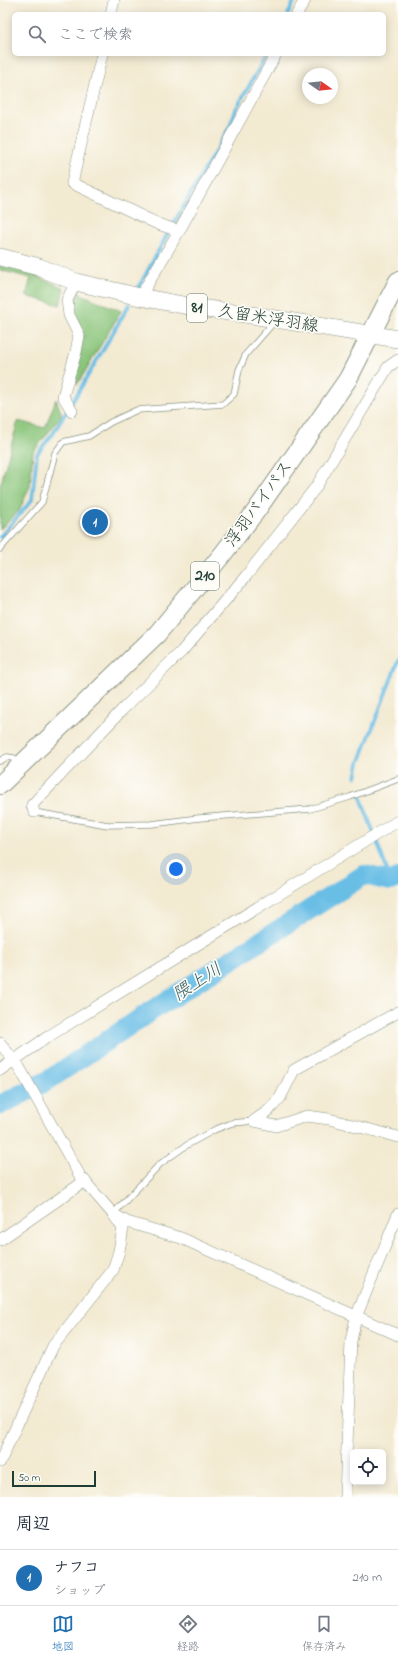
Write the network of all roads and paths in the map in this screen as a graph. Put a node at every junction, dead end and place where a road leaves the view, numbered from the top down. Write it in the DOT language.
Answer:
graph roads {
  1 [pos="114,0"];
  2 [pos="305,0"];
  3 [pos="111,12"];
  4 [pos="298,12"];
  5 [pos="102,56"];
  6 [pos="275,56"];
  7 [pos="179,231"];
  8 [pos="0,257"];
  9 [pos="398,281"];
  10 [pos="76,282"];
  11 [pos="140,297"];
  12 [pos="275,320"];
  13 [pos="370,335"];
  14 [pos="398,339"];
  15 [pos="398,360"];
  16 [pos="69,407"];
  17 [pos="0,549"];
  18 [pos="0,761"];
  19 [pos="20,765"];
  20 [pos="398,779"];
  21 [pos="0,785"];
  22 [pos="34,812"];
  23 [pos="398,821"];
  24 [pos="398,1012"];
  25 [pos="0,1043"];
  26 [pos="16,1064"];
  27 [pos="0,1070"];
  28 [pos="254,1121"];
  29 [pos="398,1137"];
  30 [pos="82,1178"];
  31 [pos="113,1214"];
  32 [pos="398,1214"];
  33 [pos="0,1240"];
  34 [pos="356,1317"];
  35 [pos="398,1335"];
  36 [pos="0,1462"];
  37 [pos="345,1497"];
  1 -- 3 [label="street"];
  2 -- 4 [label="street"];
  5 -- 7 [label="street"];
  6 -- 7 [label="street"];
  7 -- 11 [label="street"];
  8 -- 10 [label="main road, 久留米浮羽線 / 81"];
  9 -- 13 [label="highway, 浮羽バイパス / 210"];
  10 -- 11 [label="main road, 久留米浮羽線 / 81"];
  10 -- 16 [label="street"];
  11 -- 12 [label="main road, 久留米浮羽線 / 81"];
  12 -- 13 [label="main road, 久留米浮羽線 / 81"];
  12 -- 17 [label="lane"];
  13 -- 14 [label="main road, 久留米浮羽線 / 81"];
  13 -- 19 [label="highway, 浮羽バイパス / 210"];
  15 -- 22 [label="street"];
  18 -- 19 [label="lane"];
  19 -- 21 [label="highway, 浮羽バイパス / 210"];
  20 -- 22 [label="lane"];
  23 -- 26 [label="street"];
  24 -- 28 [label="street"];
  25 -- 26 [label="street"];
  26 -- 27 [label="street"];
  26 -- 30 [label="street"];
  28 -- 29 [label="street"];
  28 -- 31 [label="lane"];
  30 -- 31 [label="street"];
  30 -- 33 [label="street"];
  31 -- 34 [label="street"];
  31 -- 36 [label="street"];
  32 -- 34 [label="street"];
  34 -- 35 [label="street"];
  34 -- 37 [label="street"];
}
